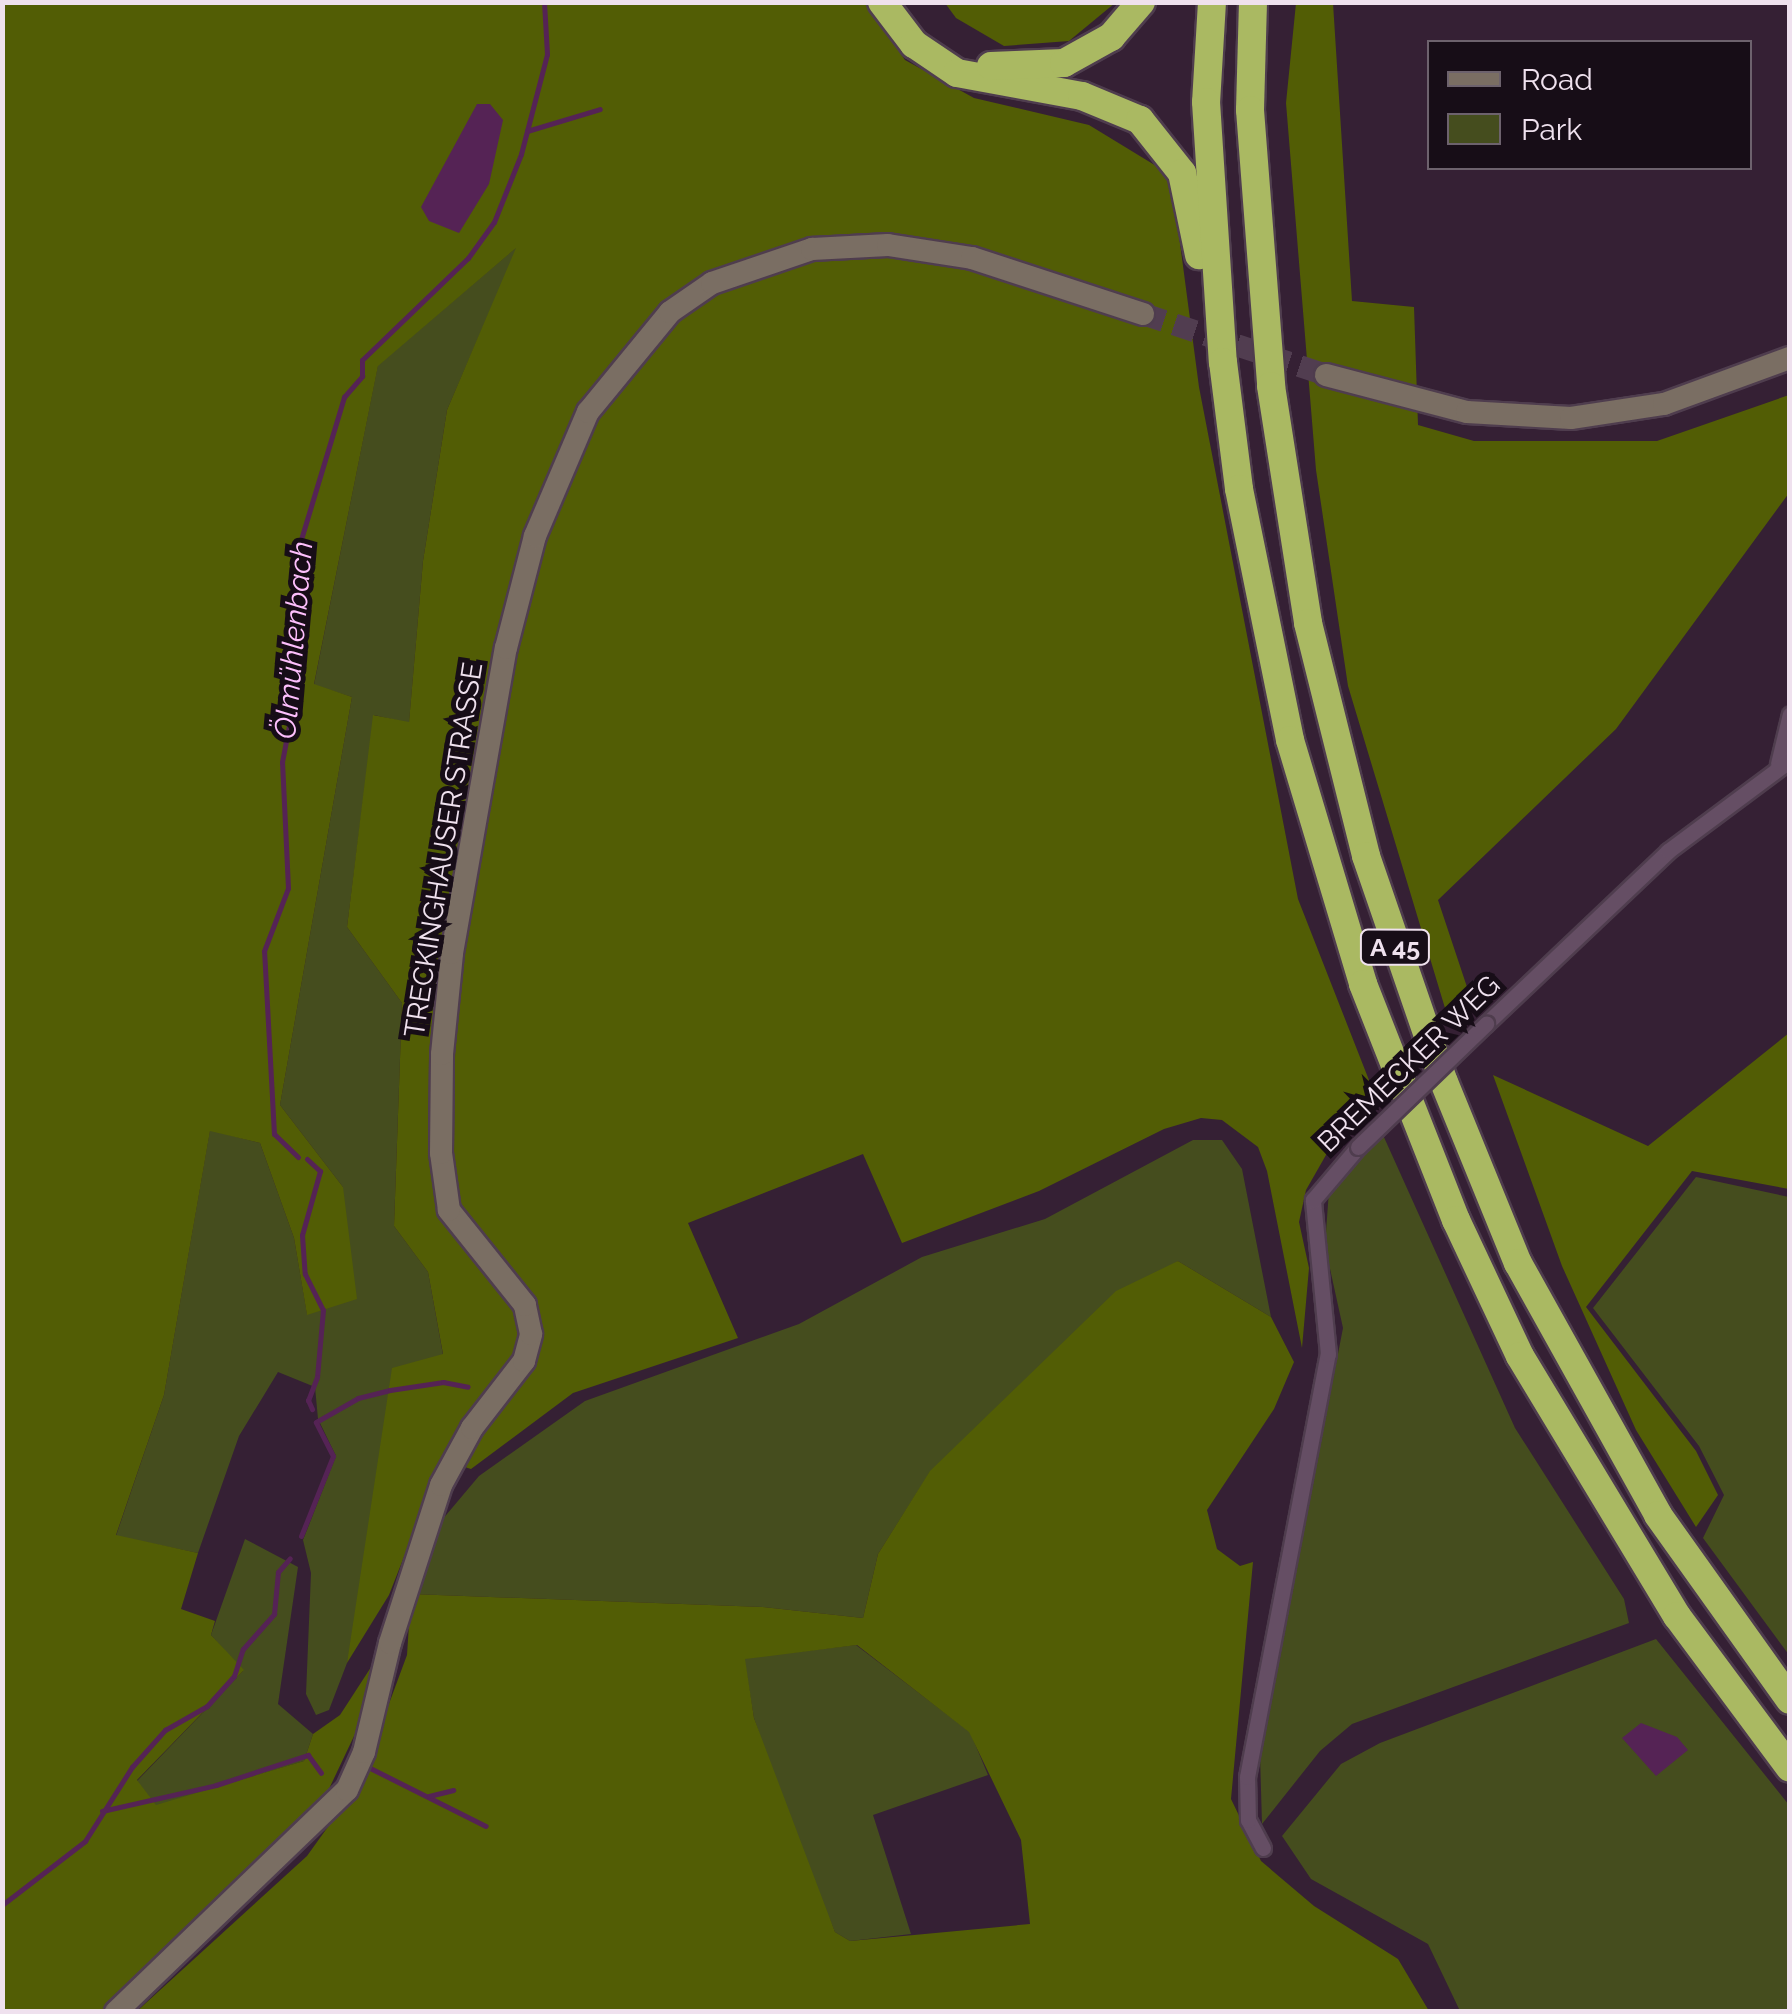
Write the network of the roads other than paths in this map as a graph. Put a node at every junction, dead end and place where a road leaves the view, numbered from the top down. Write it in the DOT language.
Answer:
graph roads {
  1 [pos="882,2"];
  2 [pos="901,2"];
  3 [pos="1141,2"];
  4 [pos="1212,2"];
  5 [pos="1253,2"];
  6 [pos="1144,314"];
  7 [pos="1790,358"];
  8 [pos="1222,362"];
  9 [pos="1326,374"];
  10 [pos="1790,714"];
  11 [pos="1784,762"];
  12 [pos="1790,1700"];
  13 [pos="1790,1768"];
  14 [pos="1264,1848"];
  15 [pos="116,2012"];
  1 -- 8 [label="highway"];
  2 -- 3 [label="highway"];
  4 -- 8 [label="highway, A 45"];
  5 -- 12 [label="highway, A 45"];
  6 -- 15 [label="main road, TRECKINGHAUSER STRASSE"];
  7 -- 9 [label="main road"];
  8 -- 13 [label="highway, A 45"];
  10 -- 11 [label="street, BREMECKER WEG"];
  11 -- 14 [label="street, BREMECKER WEG, bridge"];
}
